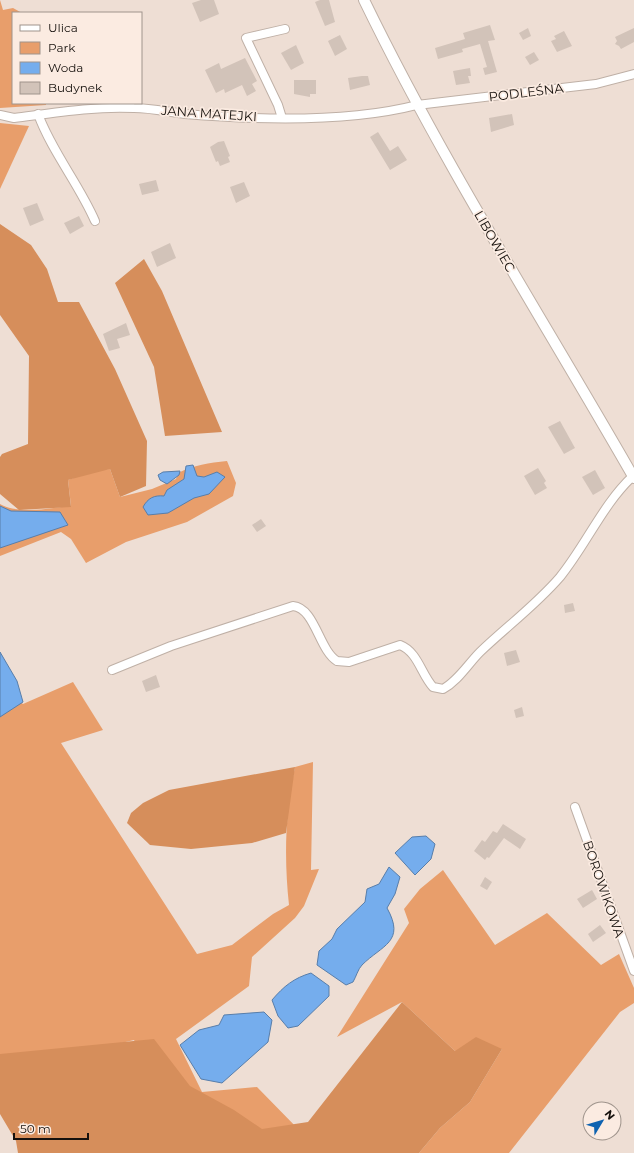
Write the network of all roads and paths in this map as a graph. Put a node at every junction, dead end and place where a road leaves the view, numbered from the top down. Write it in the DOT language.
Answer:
graph roads {
  1 [pos="364,0"];
  2 [pos="285,29"];
  3 [pos="634,74"];
  4 [pos="417,105"];
  5 [pos="38,114"];
  6 [pos="0,116"];
  7 [pos="282,118"];
  8 [pos="95,221"];
  9 [pos="634,477"];
  10 [pos="112,670"];
  11 [pos="575,806"];
  12 [pos="634,971"];
  1 -- 4 [label="street, LIBOWIEC"];
  2 -- 7 [label="street"];
  3 -- 4 [label="street, PODLEŚNA"];
  4 -- 7 [label="street, JANA MATEJKI"];
  4 -- 9 [label="street, LIBOWIEC"];
  5 -- 6 [label="street, JANA MATEJKI"];
  5 -- 7 [label="street, JANA MATEJKI"];
  5 -- 8 [label="street"];
  9 -- 10 [label="street"];
  11 -- 12 [label="street, BOROWIKOWA"];
}
